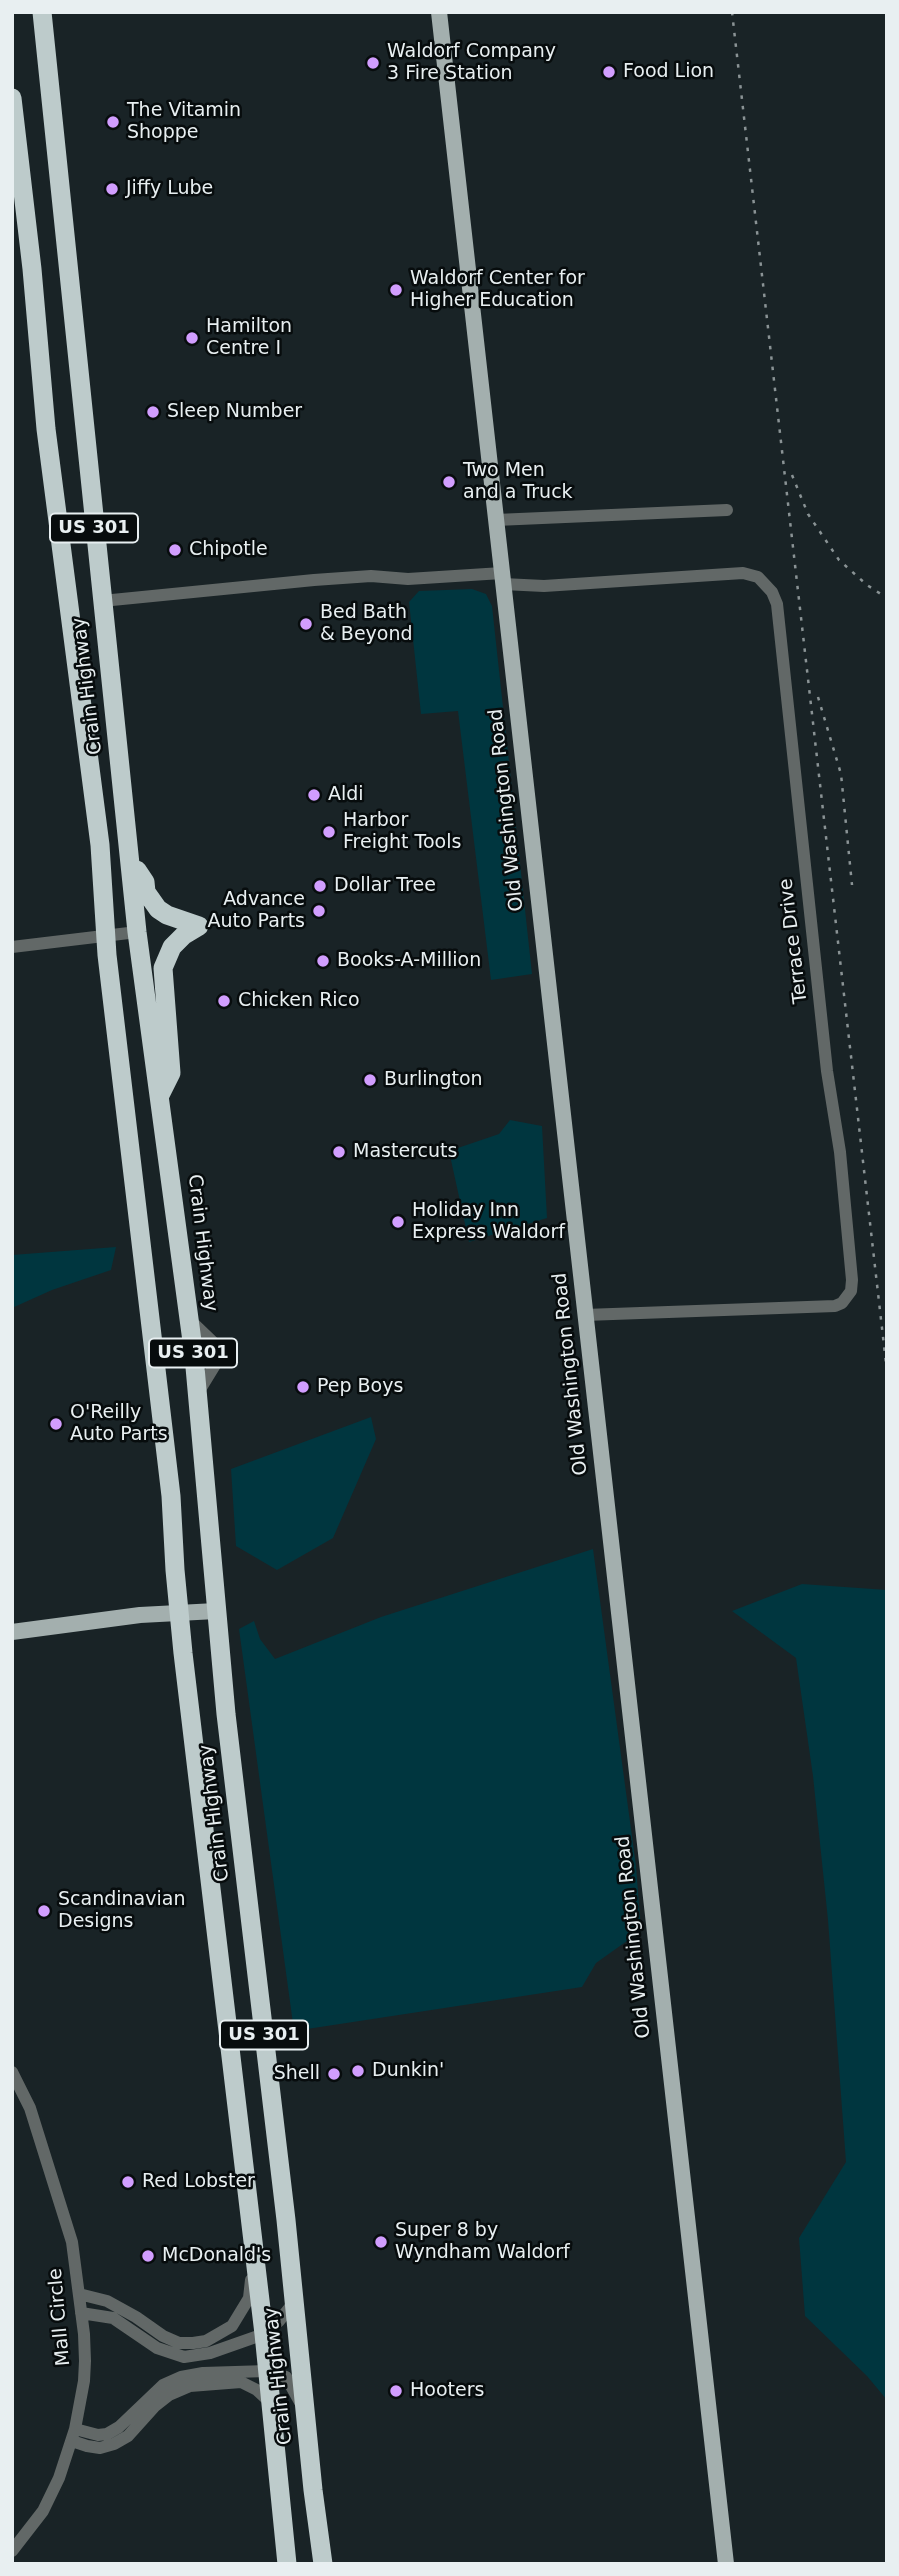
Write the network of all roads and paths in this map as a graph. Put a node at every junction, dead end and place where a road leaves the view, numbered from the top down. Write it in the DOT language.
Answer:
graph roads {
  1 [pos="41,12"];
  2 [pos="47,12"];
  3 [pos="439,12"];
  4 [pos="50,94"];
  5 [pos="12,98"];
  6 [pos="727,510"];
  7 [pos="496,520"];
  8 [pos="503,579"];
  9 [pos="102,601"];
  10 [pos="130,859"];
  11 [pos="137,932"];
  12 [pos="105,935"];
  13 [pos="12,947"];
  14 [pos="159,1097"];
  15 [pos="585,1315"];
  16 [pos="188,1318"];
  17 [pos="197,1395"];
  18 [pos="216,1611"];
  19 [pos="179,1615"];
  20 [pos="12,1632"];
  21 [pos="12,2072"];
  22 [pos="254,2259"];
  23 [pos="79,2294"];
  24 [pos="295,2301"];
  25 [pos="81,2313"];
  26 [pos="264,2334"];
  27 [pos="267,2371"];
  28 [pos="270,2402"];
  29 [pos="307,2424"];
  30 [pos="74,2435"];
  31 [pos="12,2551"];
  32 [pos="287,2564"];
  33 [pos="323,2564"];
  34 [pos="726,2564"];
  1 -- 4 [label="highway, Crain Highway / US 301"];
  2 -- 4 [label="highway"];
  3 -- 7 [label="main road, Old Washington Road"];
  4 -- 9 [label="highway, Crain Highway / US 301"];
  5 -- 12 [label="highway, Crain Highway / US 301"];
  6 -- 7 [label="street"];
  7 -- 8 [label="main road, Old Washington Road"];
  8 -- 9 [label="street"];
  8 -- 15 [label="main road, Old Washington Road"];
  8 -- 15 [label="street, Terrace Drive"];
  9 -- 10 [label="highway, Crain Highway / US 301"];
  10 -- 11 [label="highway, Crain Highway / US 301"];
  10 -- 14 [label="highway"];
  11 -- 12 [label="street"];
  11 -- 14 [label="highway, Crain Highway / US 301"];
  12 -- 13 [label="street"];
  12 -- 19 [label="highway, Crain Highway / US 301"];
  14 -- 16 [label="highway, Crain Highway / US 301"];
  15 -- 34 [label="main road, Old Washington Road"];
  16 -- 17 [label="highway, Crain Highway / US 301"];
  16 -- 17 [label="street"];
  17 -- 18 [label="highway, Crain Highway / US 301"];
  18 -- 19 [label="main road"];
  18 -- 24 [label="highway, Crain Highway / US 301"];
  19 -- 20 [label="main road"];
  19 -- 22 [label="highway, Crain Highway / US 301"];
  21 -- 23 [label="street, Mall Circle"];
  22 -- 23 [label="street"];
  22 -- 26 [label="highway, Crain Highway / US 301"];
  23 -- 25 [label="street, Mall Circle"];
  24 -- 26 [label="street"];
  24 -- 29 [label="highway, Crain Highway / US 301"];
  25 -- 26 [label="street"];
  25 -- 30 [label="street, Mall Circle"];
  26 -- 27 [label="highway, Crain Highway / US 301"];
  27 -- 28 [label="highway, Crain Highway / US 301"];
  27 -- 29 [label="street"];
  27 -- 30 [label="street"];
  28 -- 30 [label="street"];
  28 -- 32 [label="highway, Crain Highway / US 301"];
  29 -- 33 [label="highway, Crain Highway / US 301"];
  30 -- 31 [label="street, Mall Circle"];
}
